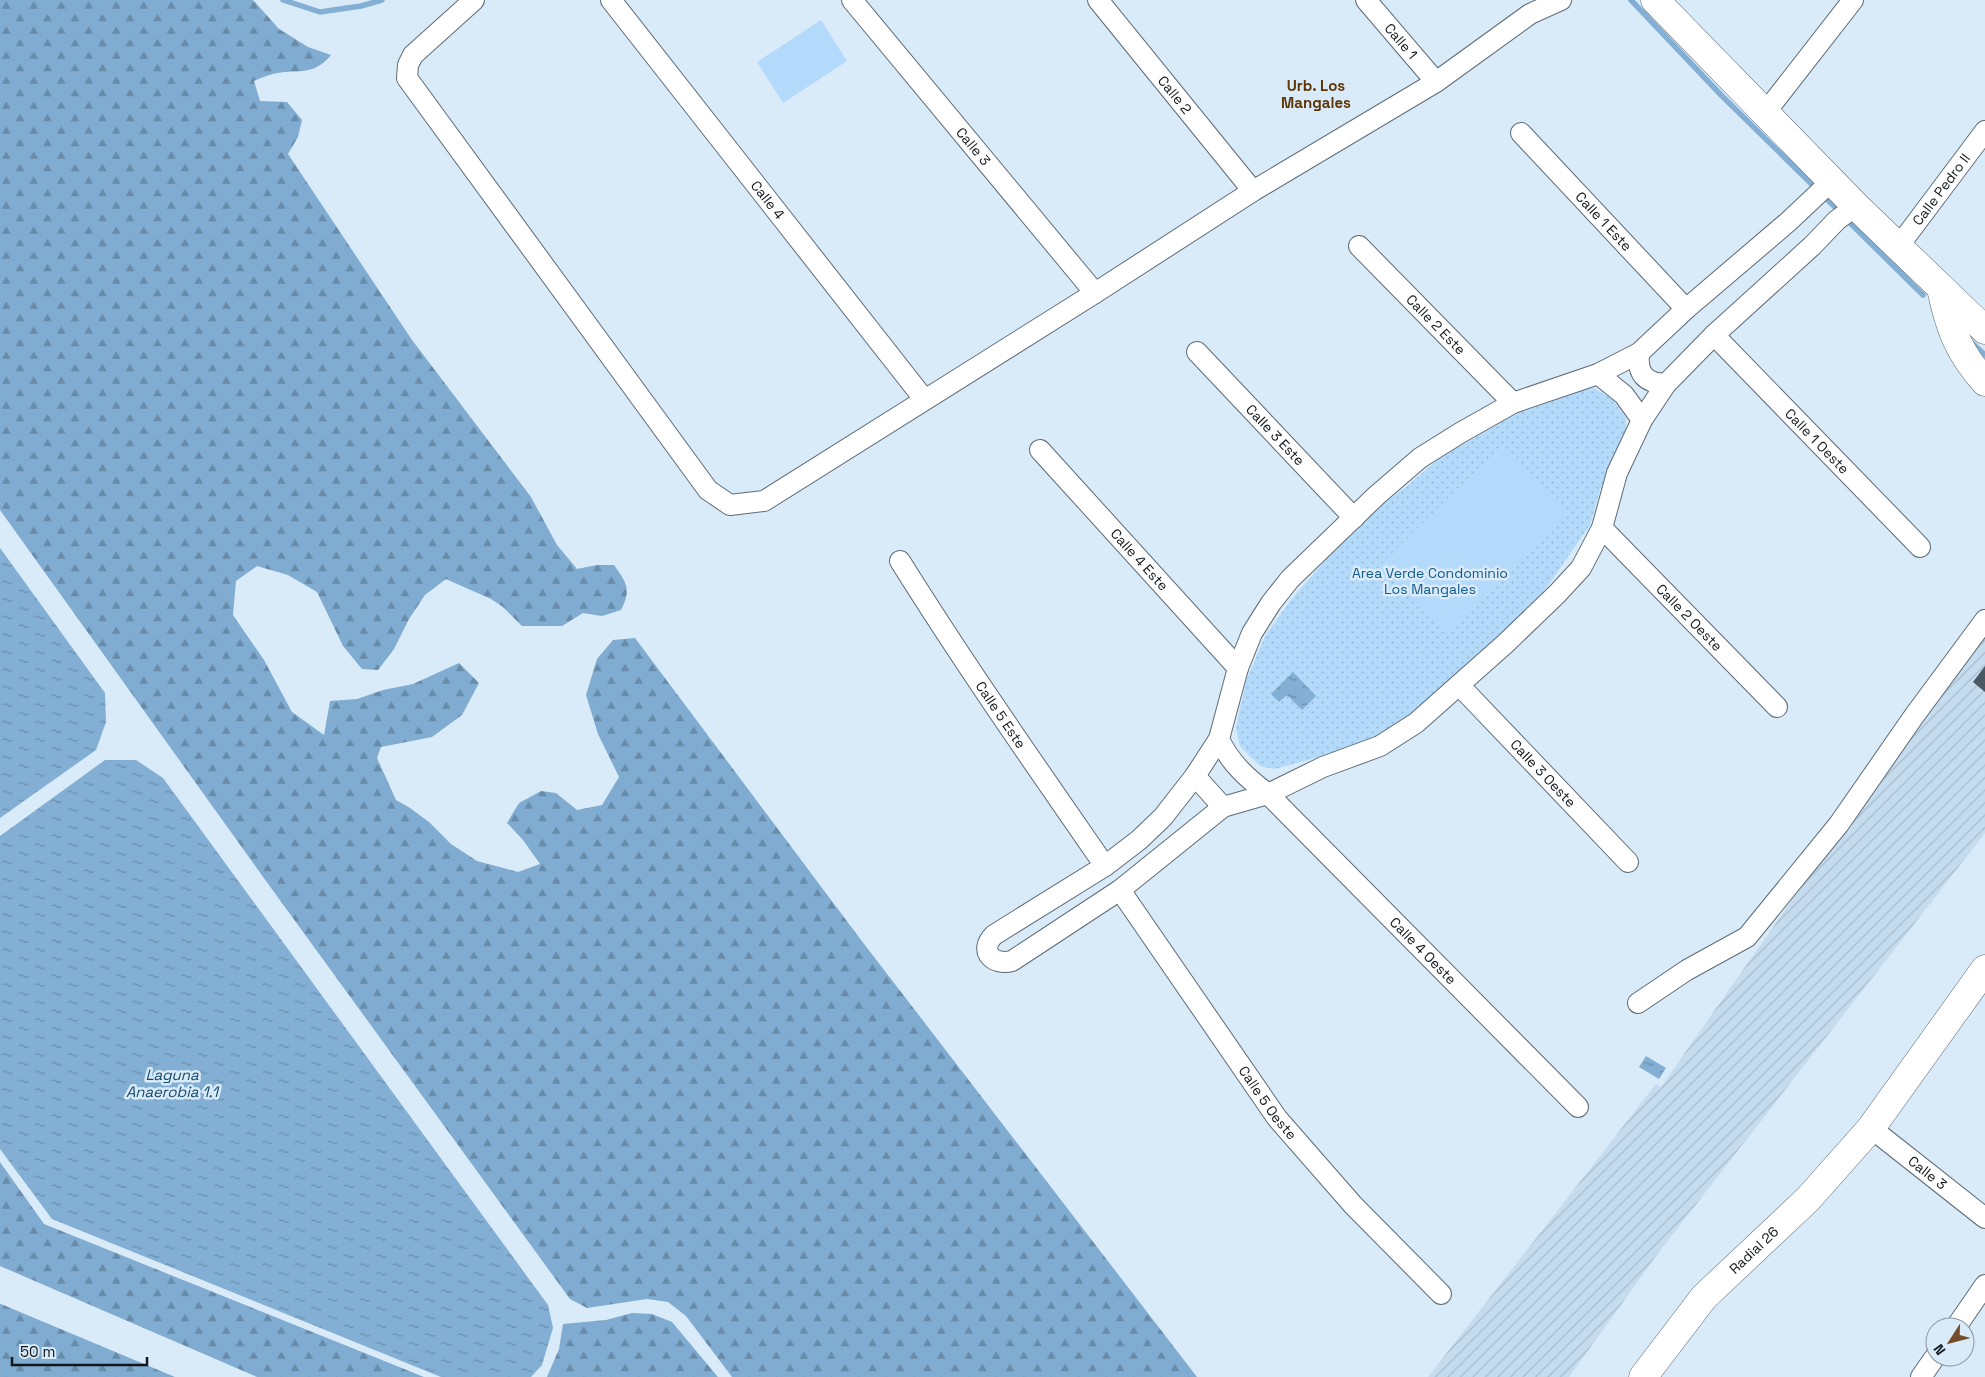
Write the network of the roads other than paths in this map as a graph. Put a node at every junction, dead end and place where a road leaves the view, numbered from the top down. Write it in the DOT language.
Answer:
graph roads {
  1 [pos="474,0"];
  2 [pos="611,0"];
  3 [pos="852,0"];
  4 [pos="1098,0"];
  5 [pos="1366,0"];
  6 [pos="1561,0"];
  7 [pos="1655,0"];
  8 [pos="1853,0"];
  9 [pos="1436,82"];
  10 [pos="1765,113"];
  11 [pos="1985,131"];
  12 [pos="1521,133"];
  13 [pos="1822,189"];
  14 [pos="1253,191"];
  15 [pos="1847,213"];
  16 [pos="1359,246"];
  17 [pos="1898,247"];
  18 [pos="1941,288"];
  19 [pos="1095,293"];
  20 [pos="1686,309"];
  21 [pos="1985,330"];
  22 [pos="1714,335"];
  23 [pos="1197,352"];
  24 [pos="1639,353"];
  25 [pos="1598,374"];
  26 [pos="1985,382"];
  27 [pos="1666,384"];
  28 [pos="924,399"];
  29 [pos="1513,403"];
  30 [pos="1642,420"];
  31 [pos="1040,450"];
  32 [pos="1354,518"];
  33 [pos="1602,528"];
  34 [pos="1920,547"];
  35 [pos="900,562"];
  36 [pos="1985,620"];
  37 [pos="1238,668"];
  38 [pos="1459,685"];
  39 [pos="1777,707"];
  40 [pos="1219,739"];
  41 [pos="1195,776"];
  42 [pos="1268,794"];
  43 [pos="1223,807"];
  44 [pos="1628,862"];
  45 [pos="1105,866"];
  46 [pos="1120,890"];
  47 [pos="1982,980"];
  48 [pos="1638,1003"];
  49 [pos="1578,1107"];
  50 [pos="1871,1128"];
  51 [pos="1985,1218"];
  52 [pos="1985,1285"];
  53 [pos="1441,1294"];
  54 [pos="1963,1317"];
  55 [pos="1643,1377"];
  1 -- 28 [label="street"];
  2 -- 28 [label="street, Calle 4"];
  3 -- 19 [label="street, Calle 3"];
  4 -- 14 [label="street, Calle 2"];
  5 -- 9 [label="street, Calle 1"];
  6 -- 9 [label="street"];
  7 -- 10 [label="street"];
  8 -- 10 [label="street"];
  9 -- 14 [label="street"];
  10 -- 13 [label="street"];
  11 -- 17 [label="street, Calle Pedro II"];
  12 -- 20 [label="street, Calle 1 Este"];
  13 -- 15 [label="street"];
  13 -- 20 [label="street"];
  14 -- 19 [label="street"];
  15 -- 17 [label="street"];
  15 -- 22 [label="street"];
  16 -- 29 [label="street, Calle 2 Este"];
  17 -- 18 [label="street"];
  18 -- 21 [label="street"];
  18 -- 26 [label="street"];
  19 -- 28 [label="street"];
  20 -- 24 [label="street"];
  22 -- 27 [label="street"];
  22 -- 34 [label="street, Calle 1 Oeste"];
  23 -- 32 [label="street, Calle 3 Este"];
  24 -- 25 [label="street"];
  24 -- 27 [label="street"];
  25 -- 29 [label="street"];
  25 -- 30 [label="street"];
  27 -- 30 [label="street"];
  29 -- 32 [label="street"];
  30 -- 33 [label="street"];
  31 -- 37 [label="street, Calle 4 Este"];
  32 -- 37 [label="street"];
  33 -- 38 [label="street"];
  33 -- 39 [label="street, Calle 2 Oeste"];
  35 -- 45 [label="street, Calle 5 Este"];
  36 -- 48 [label="street"];
  37 -- 40 [label="street"];
  38 -- 42 [label="street"];
  38 -- 44 [label="street, Calle 3 Oeste"];
  40 -- 41 [label="street"];
  40 -- 42 [label="street, Calle 4 Oeste"];
  41 -- 43 [label="street"];
  41 -- 45 [label="street"];
  42 -- 43 [label="street"];
  42 -- 49 [label="street, Calle 4 Oeste"];
  43 -- 46 [label="street"];
  45 -- 46 [label="street"];
  46 -- 53 [label="street, Calle 5 Oeste"];
  47 -- 50 [label="street, Radial 26"];
  50 -- 51 [label="street, Calle 3"];
  50 -- 55 [label="street, Radial 26"];
  52 -- 54 [label="street"];
}
